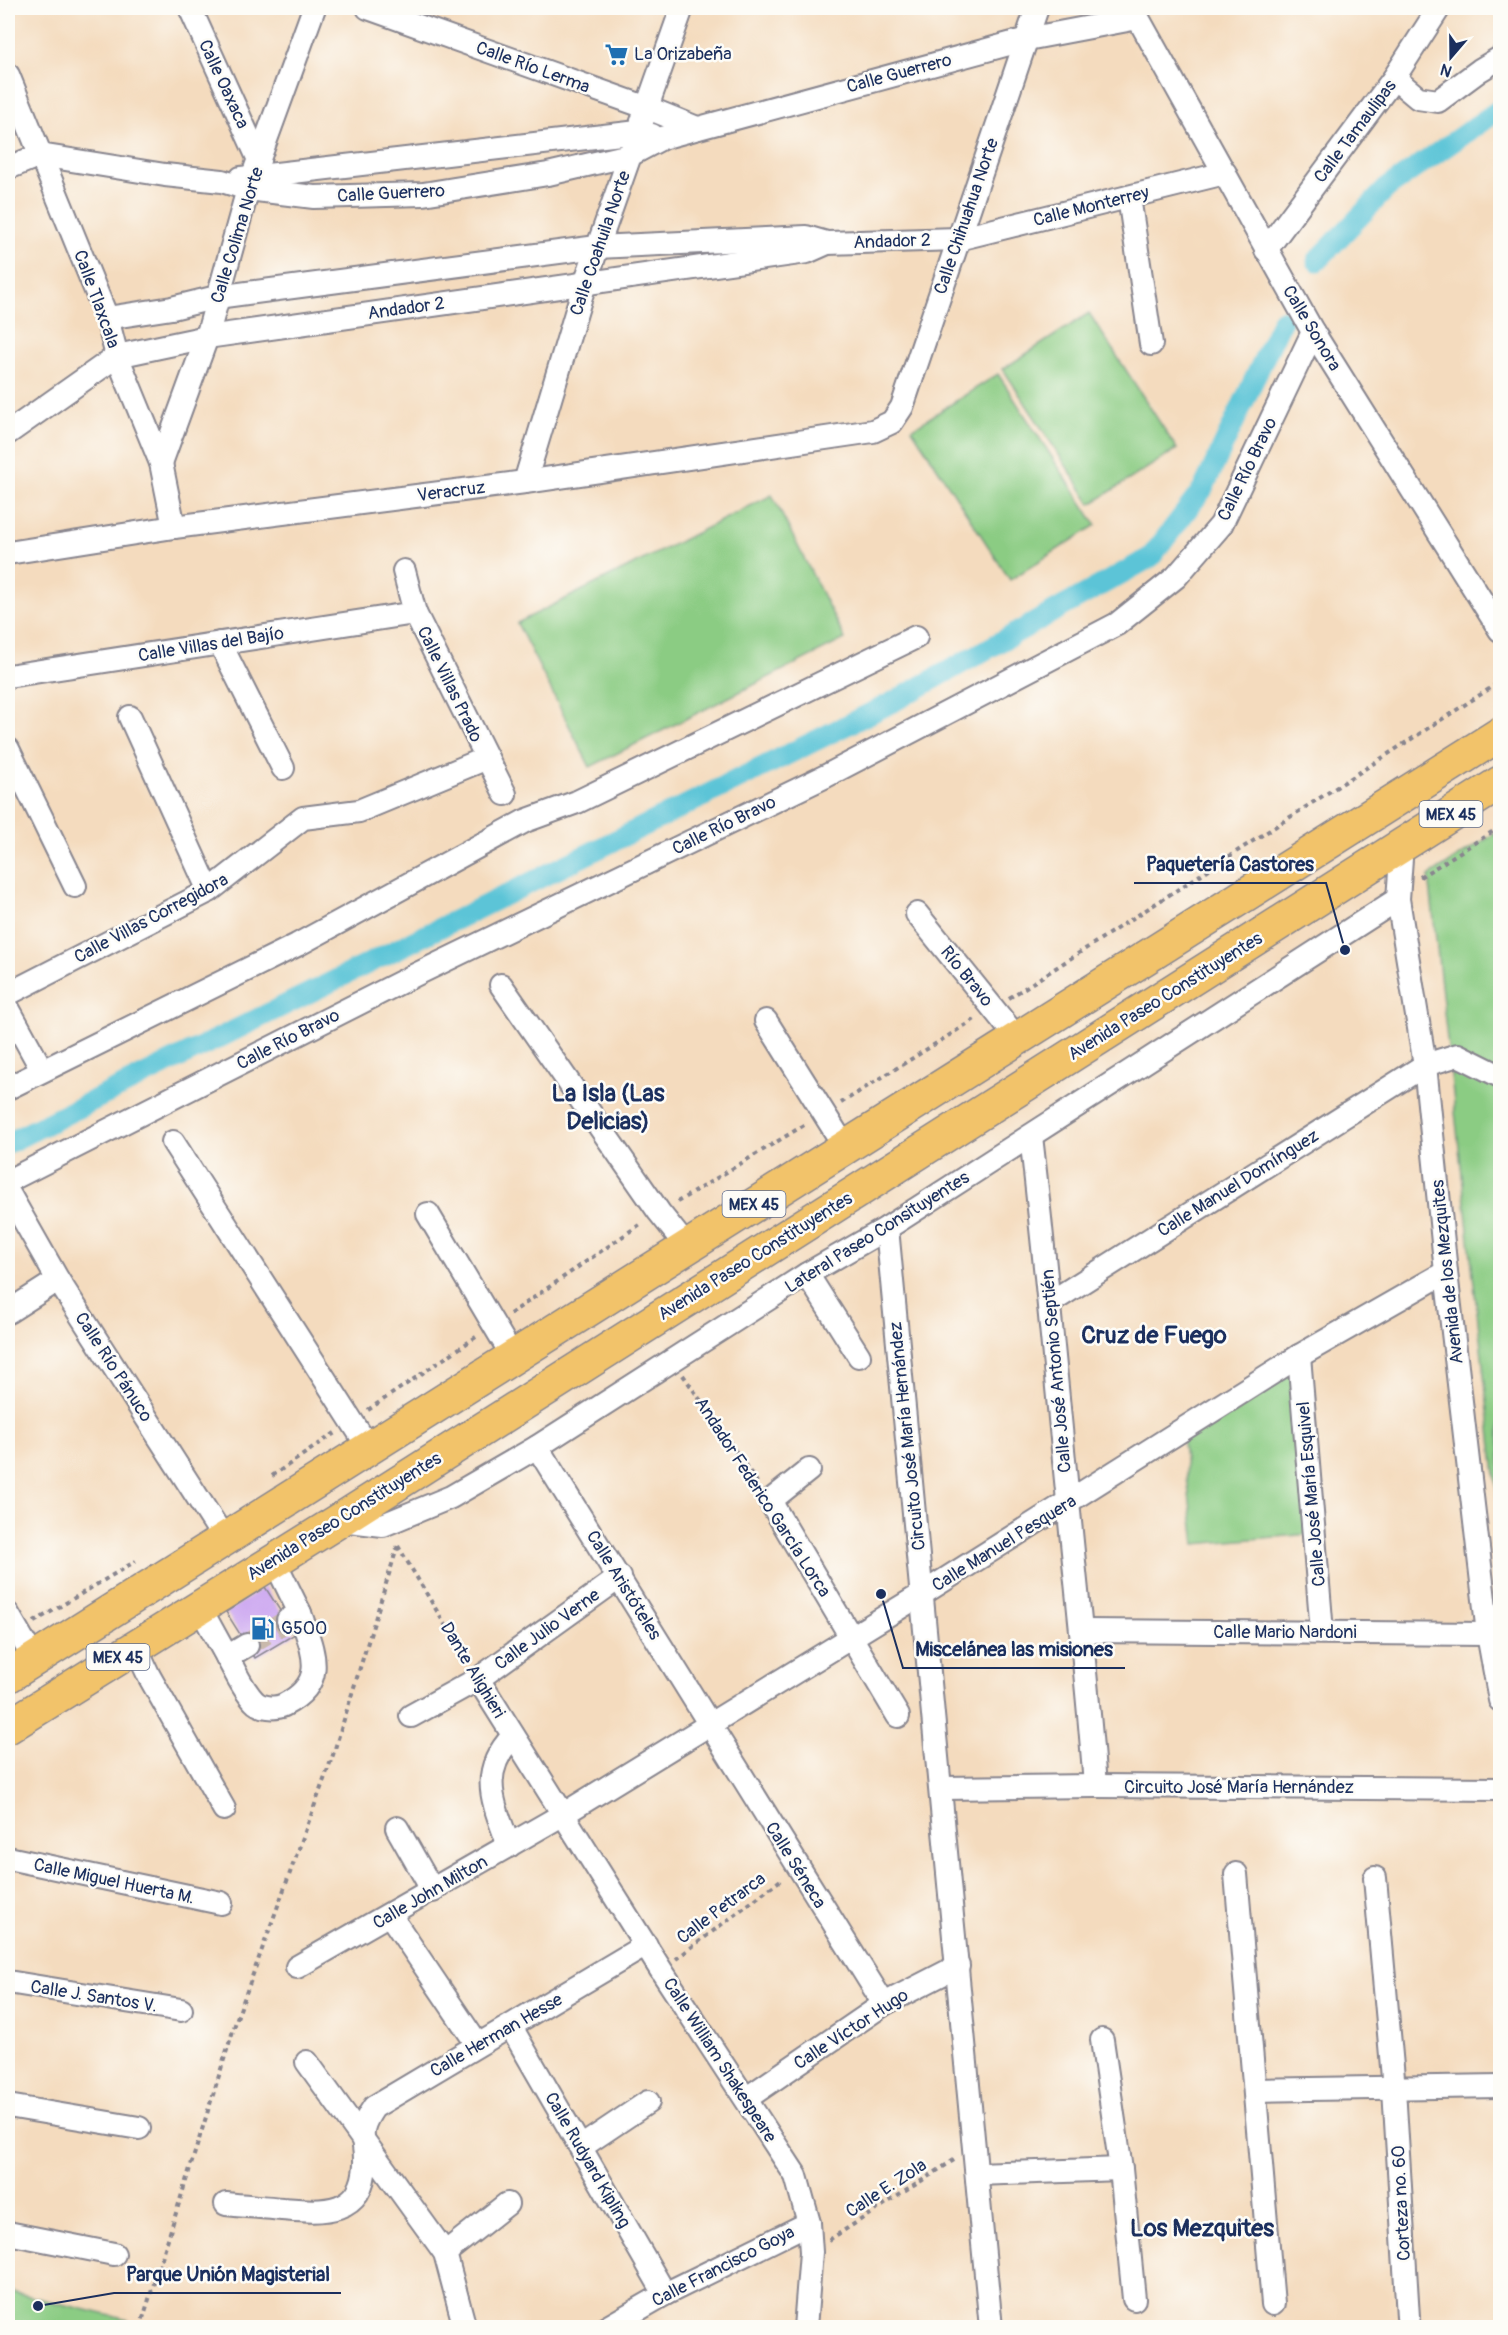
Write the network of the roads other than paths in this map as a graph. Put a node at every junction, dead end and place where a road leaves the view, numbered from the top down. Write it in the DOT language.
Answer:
graph roads {
  1 [pos="190,8"];
  2 [pos="314,8"];
  3 [pos="368,8"];
  4 [pos="682,8"];
  5 [pos="1037,8"];
  6 [pos="1438,8"];
  7 [pos="1144,13"];
  8 [pos="1027,39"];
  9 [pos="1500,58"];
  10 [pos="8,75"];
  11 [pos="1394,78"];
  12 [pos="648,108"];
  13 [pos="697,128"];
  14 [pos="638,132"];
  15 [pos="662,138"];
  16 [pos="40,155"];
  17 [pos="630,155"];
  18 [pos="8,168"];
  19 [pos="1225,173"];
  20 [pos="254,175"];
  21 [pos="1129,197"];
  22 [pos="958,239"];
  23 [pos="827,243"];
  24 [pos="597,247"];
  25 [pos="1270,258"];
  26 [pos="585,283"];
  27 [pos="218,297"];
  28 [pos="107,318"];
  29 [pos="1310,325"];
  30 [pos="207,337"];
  31 [pos="1151,344"];
  32 [pos="117,356"];
  33 [pos="892,422"];
  34 [pos="8,433"];
  35 [pos="161,463"];
  36 [pos="525,482"];
  37 [pos="174,527"];
  38 [pos="8,553"];
  39 [pos="404,571"];
  40 [pos="415,613"];
  41 [pos="1500,630"];
  42 [pos="916,636"];
  43 [pos="220,643"];
  44 [pos="8,676"];
  45 [pos="130,717"];
  46 [pos="1500,734"];
  47 [pos="8,749"];
  48 [pos="487,758"];
  49 [pos="283,768"];
  50 [pos="1500,783"];
  51 [pos="506,794"];
  52 [pos="1402,845"];
  53 [pos="75,886"];
  54 [pos="209,891"];
  55 [pos="1398,899"];
  56 [pos="917,914"];
  57 [pos="501,985"];
  58 [pos="8,994"];
  59 [pos="8,1008"];
  60 [pos="766,1021"];
  61 [pos="1017,1038"];
  62 [pos="1425,1065"];
  63 [pos="42,1070"];
  64 [pos="1500,1076"];
  65 [pos="8,1088"];
  66 [pos="1031,1136"];
  67 [pos="173,1142"];
  68 [pos="845,1147"];
  69 [pos="8,1181"];
  70 [pos="8,1192"];
  71 [pos="428,1214"];
  72 [pos="887,1228"];
  73 [pos="687,1247"];
  74 [pos="1446,1272"];
  75 [pos="807,1274"];
  76 [pos="58,1280"];
  77 [pos="1051,1302"];
  78 [pos="8,1312"];
  79 [pos="859,1356"];
  80 [pos="1299,1356"];
  81 [pos="513,1357"];
  82 [pos="537,1447"];
  83 [pos="369,1448"];
  84 [pos="809,1470"];
  85 [pos="1068,1502"];
  86 [pos="340,1520"];
  87 [pos="225,1540"];
  88 [pos="274,1560"];
  89 [pos="620,1577"];
  90 [pos="922,1594"];
  91 [pos="199,1606"];
  92 [pos="13,1622"];
  93 [pos="1083,1631"];
  94 [pos="1322,1632"];
  95 [pos="1488,1635"];
  96 [pos="851,1636"];
  97 [pos="247,1645"];
  98 [pos="135,1646"];
  99 [pos="227,1657"];
  100 [pos="21,1667"];
  101 [pos="478,1679"];
  102 [pos="1500,1700"];
  103 [pos="411,1716"];
  104 [pos="898,1716"];
  105 [pos="711,1724"];
  106 [pos="8,1727"];
  107 [pos="513,1736"];
  108 [pos="1095,1786"];
  109 [pos="941,1788"];
  110 [pos="1500,1789"];
  111 [pos="224,1809"];
  112 [pos="562,1815"];
  113 [pos="397,1828"];
  114 [pos="509,1846"];
  115 [pos="8,1858"];
  116 [pos="1236,1874"];
  117 [pos="1375,1878"];
  118 [pos="433,1891"];
  119 [pos="220,1903"];
  120 [pos="390,1915"];
  121 [pos="646,1946"];
  122 [pos="958,1966"];
  123 [pos="297,1967"];
  124 [pos="8,1982"];
  125 [pos="884,2004"];
  126 [pos="181,2010"];
  127 [pos="511,2027"];
  128 [pos="1102,2040"];
  129 [pos="477,2044"];
  130 [pos="307,2062"];
  131 [pos="1500,2086"];
  132 [pos="1255,2090"];
  133 [pos="1395,2090"];
  134 [pos="747,2098"];
  135 [pos="648,2102"];
  136 [pos="8,2106"];
  137 [pos="140,2128"];
  138 [pos="361,2137"];
  139 [pos="581,2147"];
  140 [pos="1121,2169"];
  141 [pos="978,2174"];
  142 [pos="226,2204"];
  143 [pos="507,2204"];
  144 [pos="808,2223"];
  145 [pos="8,2233"];
  146 [pos="445,2253"];
  147 [pos="114,2254"];
  148 [pos="665,2294"];
  149 [pos="1134,2299"];
  150 [pos="1273,2304"];
  151 [pos="1408,2317"];
  152 [pos="465,2328"];
  153 [pos="606,2328"];
  154 [pos="805,2328"];
  155 [pos="991,2328"];
  1 -- 20 [label="street, Calle Oaxaca"];
  2 -- 20 [label="street, Calle Colima Norte"];
  3 -- 12 [label="street, Calle Río Lerma"];
  4 -- 12 [label="street, Calle Coahuila Norte"];
  5 -- 8 [label="street, Calle Chihuahua Norte"];
  6 -- 11 [label="street, Calle Tamaulipas"];
  7 -- 8 [label="street, Calle Guerrero"];
  7 -- 19 [label="street, Calle Sonora"];
  8 -- 13 [label="street, Calle Guerrero"];
  8 -- 22 [label="street, Calle Chihuahua Norte"];
  9 -- 11 [label="street"];
  10 -- 16 [label="street, Calle Tlaxcala"];
  11 -- 25 [label="street, Calle Tamaulipas"];
  12 -- 13 [label="street, Calle Río Lerma"];
  12 -- 14 [label="street, Calle Coahuila Norte"];
  13 -- 15 [label="street, Calle Guerrero"];
  14 -- 15 [label="street, Calle Guerrero"];
  14 -- 17 [label="street, Calle Coahuila Norte"];
  14 -- 20 [label="street, Calle Guerrero"];
  15 -- 17 [label="street, Calle Guerrero"];
  16 -- 18 [label="street"];
  16 -- 20 [label="street, Calle Guerrero"];
  16 -- 28 [label="street, Calle Tlaxcala"];
  17 -- 20 [label="street, Calle Guerrero"];
  17 -- 24 [label="street, Calle Coahuila Norte"];
  19 -- 21 [label="street, Calle Monterrey"];
  19 -- 25 [label="street, Calle Sonora"];
  20 -- 27 [label="street, Calle Colima Norte"];
  21 -- 22 [label="street, Calle Monterrey"];
  21 -- 31 [label="street"];
  22 -- 23 [label="street, Andador 2"];
  22 -- 33 [label="street, Calle Chihuahua Norte"];
  23 -- 24 [label="street, Andador 2"];
  23 -- 26 [label="street, Andador 2"];
  24 -- 26 [label="street, Calle Coahuila Norte"];
  24 -- 27 [label="street, Andador 2"];
  25 -- 29 [label="street, Calle Sonora"];
  26 -- 30 [label="street, Andador 2"];
  26 -- 36 [label="street, Calle Coahuila Norte"];
  27 -- 28 [label="street, Andador 2"];
  27 -- 30 [label="street, Calle Colima Norte"];
  28 -- 32 [label="street, Calle Tlaxcala"];
  29 -- 41 [label="street, Calle Sonora"];
  29 -- 69 [label="street, Calle Río Bravo"];
  30 -- 32 [label="street, Andador 2"];
  30 -- 35 [label="street, Calle Colima Norte"];
  32 -- 34 [label="street, Andador 2"];
  32 -- 35 [label="street, Calle Tlaxcala"];
  33 -- 36 [label="street, Veracruz"];
  35 -- 37 [label="street, Calle Tlaxcala"];
  36 -- 37 [label="street, Veracruz"];
  37 -- 38 [label="street, Veracruz"];
  39 -- 40 [label="street, Calle Villas Prado"];
  40 -- 43 [label="street, Calle Villas del Bajío"];
  40 -- 48 [label="street, Calle Villas Prado"];
  42 -- 63 [label="street"];
  43 -- 44 [label="street, Calle Villas del Bajío"];
  43 -- 49 [label="street"];
  45 -- 54 [label="street"];
  46 -- 61 [label="highway, MEX 45"];
  47 -- 53 [label="street"];
  48 -- 51 [label="street, Calle Villas Prado"];
  48 -- 54 [label="street, Calle Villas Corregidora"];
  50 -- 52 [label="highway, Avenida Paseo Constituyentes / MEX 45"];
  52 -- 55 [label="street, Avenida de los Mezquites"];
  52 -- 86 [label="highway, Avenida Paseo Constituyentes / MEX 45"];
  54 -- 58 [label="street, Calle Villas Corregidora"];
  55 -- 62 [label="street, Avenida de los Mezquites"];
  55 -- 66 [label="street, Lateral Paseo Consituyentes"];
  56 -- 61 [label="street, Río Bravo"];
  57 -- 73 [label="street"];
  59 -- 63 [label="street"];
  60 -- 68 [label="street"];
  61 -- 68 [label="highway, MEX 45"];
  62 -- 64 [label="street, Calle Manuel Domínguez"];
  62 -- 74 [label="street, Avenida de los Mezquites"];
  62 -- 77 [label="street, Calle Manuel Domínguez"];
  63 -- 65 [label="street"];
  66 -- 72 [label="street, Lateral Paseo Consituyentes"];
  66 -- 77 [label="street, Calle José Antonio Septién"];
  67 -- 83 [label="street"];
  68 -- 73 [label="highway, MEX 45"];
  70 -- 76 [label="street, Calle Río Pánuco"];
  71 -- 81 [label="street"];
  72 -- 75 [label="street, Lateral Paseo Consituyentes"];
  72 -- 90 [label="street, Circuito José María Hernández"];
  73 -- 81 [label="highway, MEX 45"];
  74 -- 80 [label="street, Calle Manuel Pesquera"];
  74 -- 95 [label="street, Avenida de los Mezquites"];
  75 -- 79 [label="street"];
  75 -- 82 [label="street, Lateral Paseo Consituyentes"];
  76 -- 78 [label="street"];
  76 -- 87 [label="street, Calle Río Pánuco"];
  77 -- 85 [label="street, Calle José Antonio Septién"];
  80 -- 85 [label="street, Calle Manuel Pesquera"];
  80 -- 94 [label="street, Calle José María Esquivel"];
  81 -- 83 [label="highway, MEX 45"];
  82 -- 86 [label="street, Lateral Paseo Consituyentes"];
  82 -- 89 [label="street, Calle Aristóteles"];
  83 -- 87 [label="highway, MEX 45"];
  84 -- 96 [label="street, Andador Federico García Lorca"];
  85 -- 90 [label="street, Calle Manuel Pesquera"];
  85 -- 93 [label="street, Calle José Antonio Septién"];
  86 -- 88 [label="highway, Avenida Paseo Constituyentes / MEX 45"];
  87 -- 100 [label="highway, MEX 45"];
  88 -- 91 [label="highway, Avenida Paseo Constituyentes / MEX 45"];
  88 -- 99 [label="street"];
  89 -- 101 [label="street, Calle Julio Verne"];
  89 -- 105 [label="street, Calle Aristóteles"];
  90 -- 96 [label="street, Calle Manuel Pesquera"];
  90 -- 109 [label="street, Circuito José María Hernández"];
  91 -- 98 [label="highway, Avenida Paseo Constituyentes / MEX 45"];
  91 -- 99 [label="street"];
  92 -- 100 [label="street"];
  93 -- 94 [label="street, Calle Mario Nardoni"];
  93 -- 108 [label="street, Calle José Antonio Septién"];
  94 -- 95 [label="street, Calle Mario Nardoni"];
  95 -- 102 [label="street, Avenida de los Mezquites"];
  96 -- 104 [label="street, Andador Federico García Lorca"];
  96 -- 105 [label="street, Calle Manuel Pesquera"];
  97 -- 99 [label="street"];
  98 -- 106 [label="highway, Avenida Paseo Constituyentes / MEX 45"];
  98 -- 111 [label="street"];
  101 -- 103 [label="street, Calle Julio Verne"];
  101 -- 107 [label="street, Dante Alighieri"];
  105 -- 112 [label="street, Calle Manuel Pesquera"];
  105 -- 125 [label="street, Calle Séneca"];
  107 -- 112 [label="street, Dante Alighieri"];
  107 -- 114 [label="street"];
  108 -- 109 [label="street, Circuito José María Hernández"];
  108 -- 110 [label="street, Circuito José María Hernández"];
  109 -- 122 [label="street, Circuito José María Hernández"];
  112 -- 114 [label="street, Calle John Milton"];
  112 -- 121 [label="street, Calle William Shakespeare"];
  113 -- 118 [label="street"];
  114 -- 118 [label="street, Calle John Milton"];
  115 -- 119 [label="street, Calle Miguel Huerta M."];
  116 -- 132 [label="street"];
  117 -- 133 [label="street, Corteza no. 60"];
  118 -- 120 [label="street, Calle John Milton"];
  120 -- 123 [label="street, Calle John Milton"];
  120 -- 129 [label="street"];
  121 -- 127 [label="street, Calle Herman Hesse"];
  121 -- 134 [label="street, Calle William Shakespeare"];
  122 -- 125 [label="street, Calle Víctor Hugo"];
  122 -- 141 [label="street, Circuito José María Hernández"];
  124 -- 126 [label="street, Calle J. Santos V."];
  125 -- 134 [label="street, Calle Víctor Hugo"];
  127 -- 129 [label="street, Calle Herman Hesse"];
  127 -- 139 [label="street, Calle Rudyard Kipling"];
  128 -- 140 [label="street"];
  129 -- 138 [label="street, Calle Herman Hesse"];
  130 -- 138 [label="street"];
  131 -- 133 [label="street"];
  132 -- 133 [label="street"];
  132 -- 150 [label="street"];
  133 -- 151 [label="street, Corteza no. 60"];
  134 -- 144 [label="street, Calle William Shakespeare"];
  135 -- 139 [label="street"];
  136 -- 137 [label="street"];
  138 -- 142 [label="street"];
  138 -- 146 [label="street"];
  139 -- 148 [label="street, Calle Rudyard Kipling"];
  140 -- 141 [label="street"];
  140 -- 149 [label="street"];
  141 -- 155 [label="street, Circuito José María Hernández"];
  143 -- 146 [label="street"];
  144 -- 148 [label="street, Calle Francisco Goya"];
  144 -- 154 [label="street, Calle William Shakespeare"];
  145 -- 147 [label="street"];
  146 -- 152 [label="street"];
  148 -- 153 [label="street, Calle Francisco Goya"];
}
